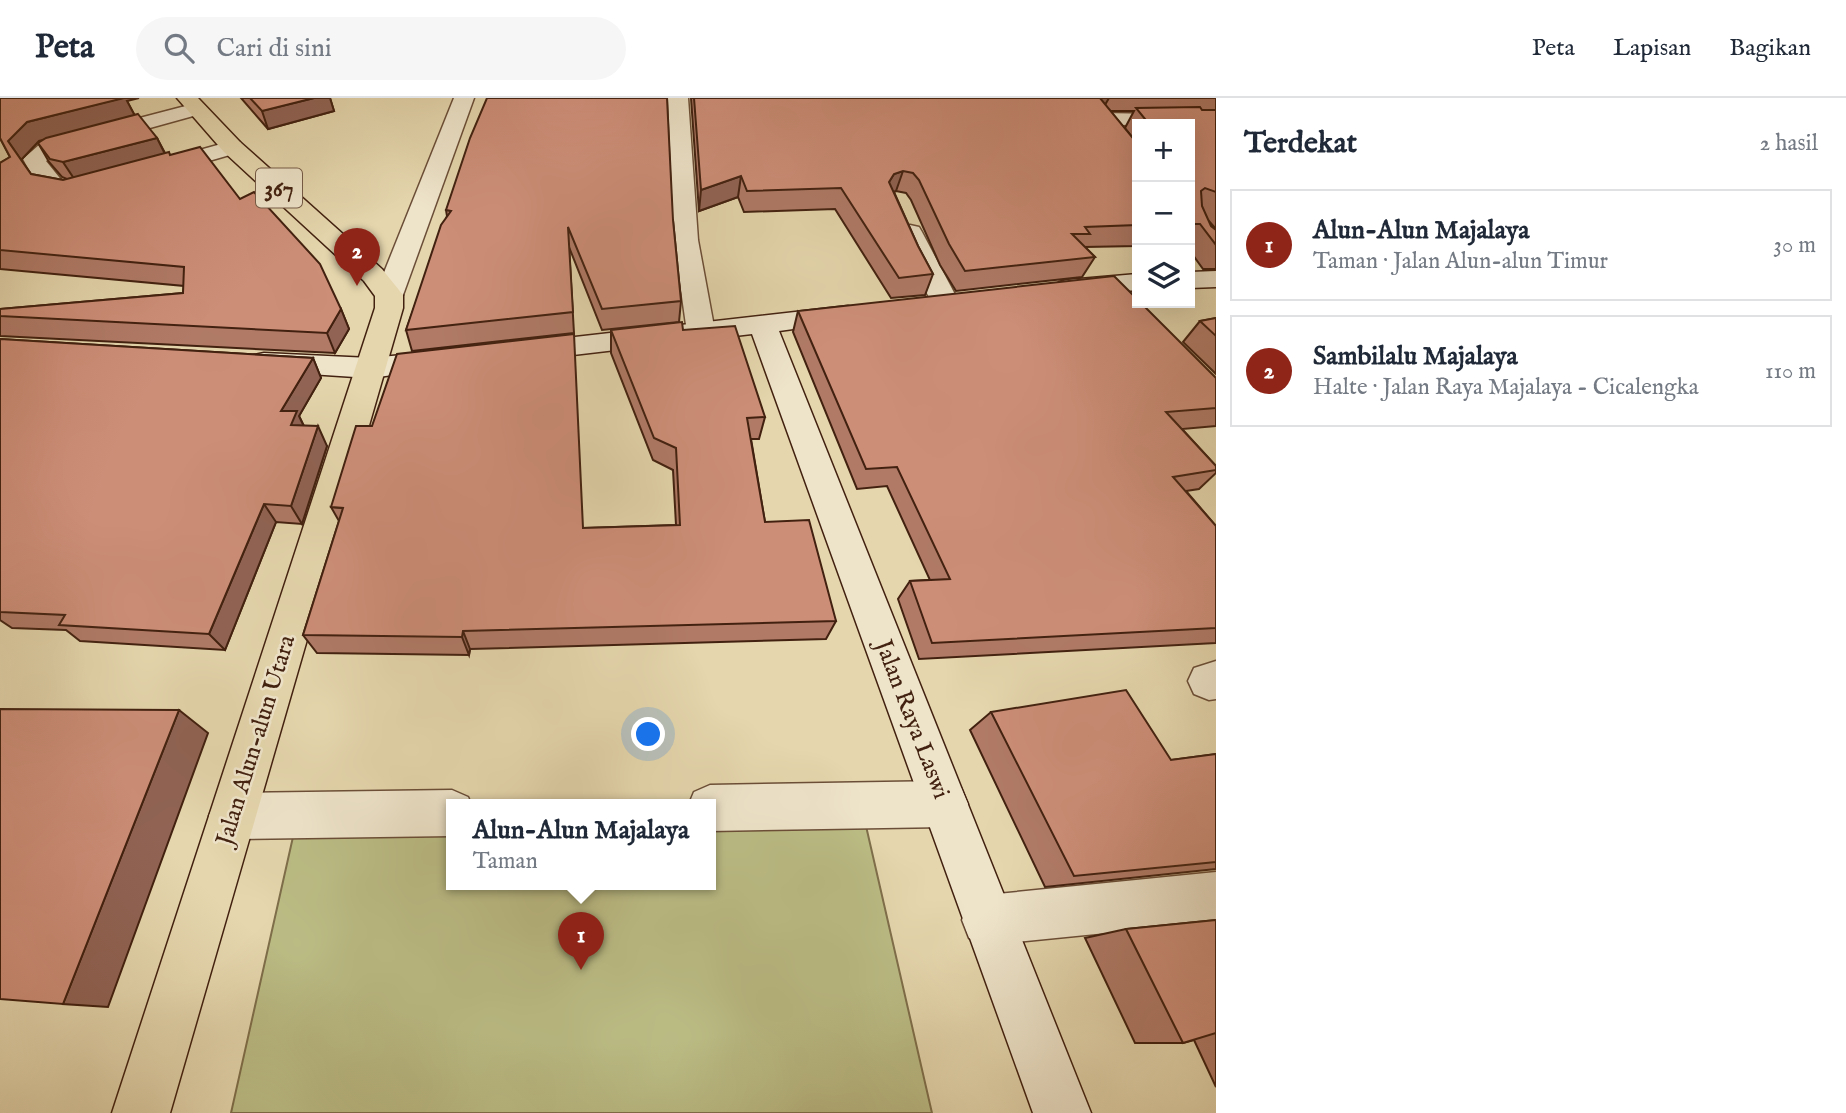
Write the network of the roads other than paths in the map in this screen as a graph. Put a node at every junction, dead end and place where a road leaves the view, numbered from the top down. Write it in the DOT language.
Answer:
graph roads {
  1 [pos="464,98"];
  2 [pos="678,98"];
  3 [pos="192,103"];
  4 [pos="1086,104"];
  5 [pos="1102,120"];
  6 [pos="1216,121"];
  7 [pos="232,147"];
  8 [pos="1132,153"];
  9 [pos="141,173"];
  10 [pos="115,181"];
  11 [pos="902,212"];
  12 [pos="1216,279"];
  13 [pos="1195,280"];
  14 [pos="1132,282"];
  15 [pos="1107,284"];
  16 [pos="1040,291"];
  17 [pos="972,299"];
  18 [pos="389,301"];
  19 [pos="872,311"];
  20 [pos="1135,312"];
  21 [pos="763,326"];
  22 [pos="701,332"];
  23 [pos="233,360"];
  24 [pos="372,362"];
  25 [pos="945,804"];
  26 [pos="716,808"];
  27 [pos="446,813"];
  28 [pos="232,816"];
  29 [pos="1216,897"];
  30 [pos="987,920"];
  31 [pos="141,1113"];
  32 [pos="1062,1113"];
  1 -- 18 [label="street"];
  2 -- 22 [label="street"];
  3 -- 7 [label="main road, 367"];
  3 -- 10 [label="street"];
  4 -- 5 [label="street"];
  5 -- 6 [label="street"];
  5 -- 8 [label="street"];
  7 -- 9 [label="street"];
  7 -- 18 [label="main road, 367"];
  11 -- 17 [label="street"];
  12 -- 13 [label="street"];
  14 -- 15 [label="street"];
  15 -- 16 [label="street"];
  15 -- 20 [label="street"];
  18 -- 24 [label="main road, Jalan Alun-alun Utara"];
  19 -- 21 [label="street"];
  21 -- 22 [label="street"];
  21 -- 25 [label="street, Jalan Raya Laswi"];
  22 -- 24 [label="street"];
  23 -- 24 [label="street"];
  24 -- 28 [label="main road, Jalan Alun-alun Utara"];
  25 -- 26 [label="street"];
  25 -- 30 [label="street, Jalan Raya Laswi"];
  27 -- 28 [label="street"];
  28 -- 31 [label="main road, Jalan Alun-alun Utara"];
  29 -- 30 [label="street"];
  30 -- 32 [label="street, Jalan Raya Laswi"];
}
